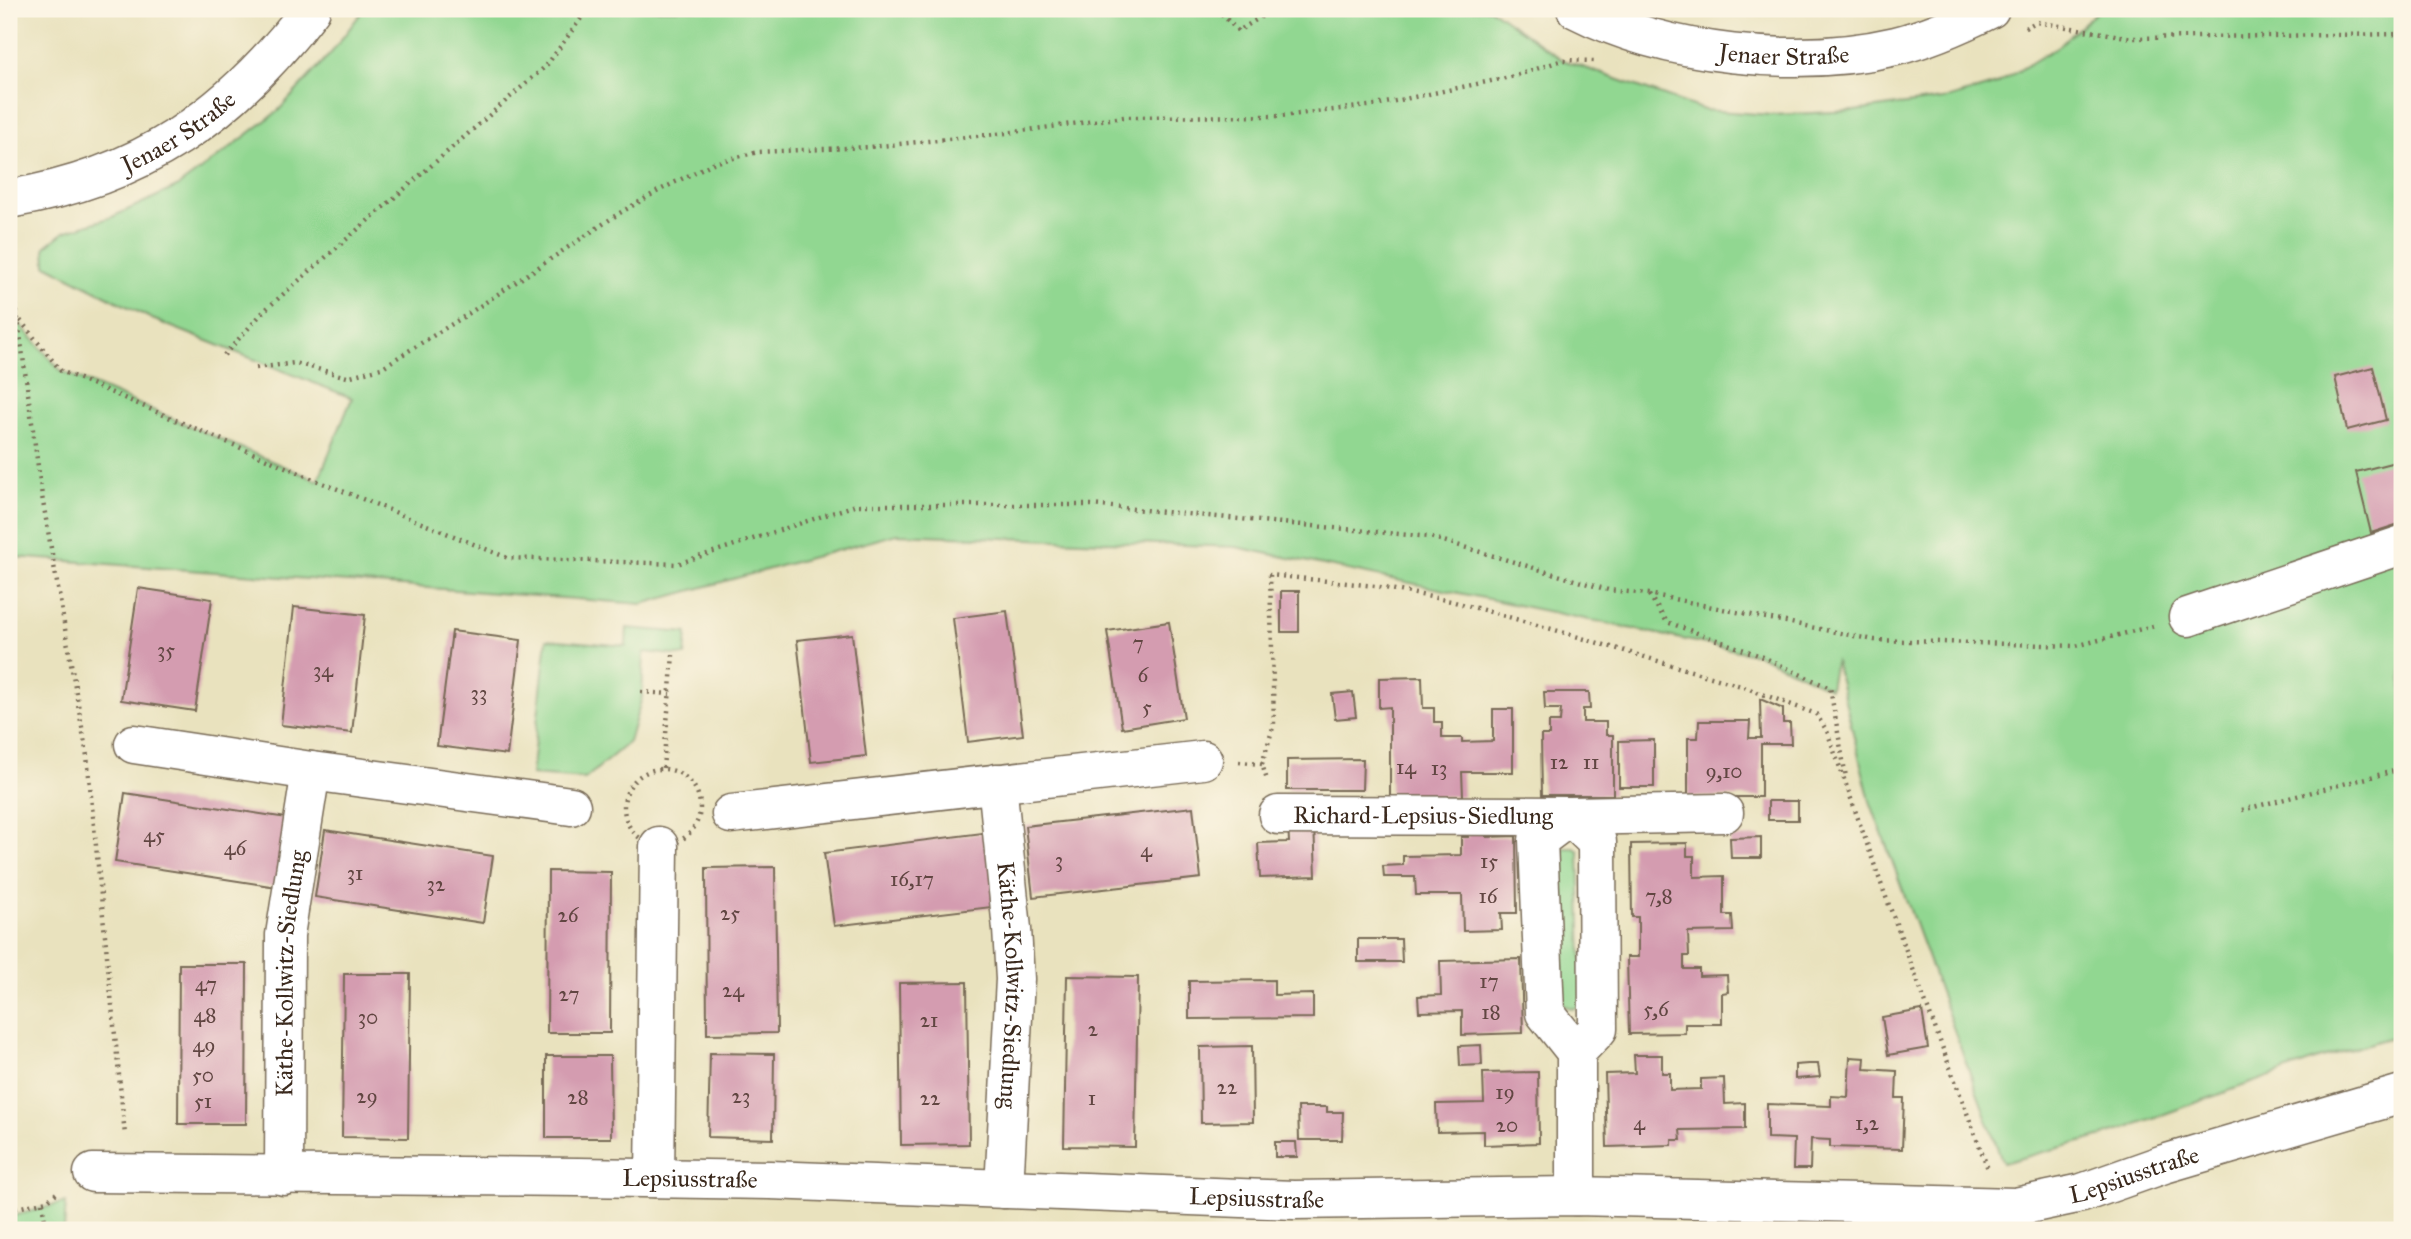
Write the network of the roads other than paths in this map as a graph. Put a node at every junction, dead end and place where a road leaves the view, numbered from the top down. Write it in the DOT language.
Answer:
graph roads {
  1 [pos="311,9"];
  2 [pos="1576,9"];
  3 [pos="2003,21"];
  4 [pos="9,199"];
  5 [pos="2402,545"];
  6 [pos="2188,617"];
  7 [pos="134,744"];
  8 [pos="1202,760"];
  9 [pos="311,771"];
  10 [pos="997,783"];
  11 [pos="571,806"];
  12 [pos="1724,813"];
  13 [pos="731,814"];
  14 [pos="1278,815"];
  15 [pos="1570,816"];
  16 [pos="659,846"];
  17 [pos="1576,1052"];
  18 [pos="2402,1094"];
  19 [pos="111,1174"];
  20 [pos="284,1176"];
  21 [pos="655,1178"];
  22 [pos="1004,1189"];
  23 [pos="1576,1196"];
  24 [pos="1294,1215"];
  25 [pos="2018,1219"];
  1 -- 4 [label="street, Jenaer Straße"];
  2 -- 3 [label="street, Jenaer Straße"];
  5 -- 6 [label="street"];
  7 -- 9 [label="street"];
  8 -- 10 [label="street"];
  9 -- 11 [label="street"];
  9 -- 20 [label="street, Käthe-Kollwitz-Siedlung"];
  10 -- 13 [label="street"];
  10 -- 22 [label="street, Käthe-Kollwitz-Siedlung"];
  12 -- 15 [label="street, Richard-Lepsius-Siedlung"];
  14 -- 15 [label="street, Richard-Lepsius-Siedlung"];
  15 -- 17 [label="street, Richard-Lepsius-Siedlung"];
  15 -- 17 [label="street, Richard-Lepsius-Siedlung"];
  16 -- 21 [label="street"];
  17 -- 23 [label="street"];
  18 -- 25 [label="street, Lepsiusstraße"];
  19 -- 20 [label="street, Lepsiusstraße"];
  20 -- 21 [label="street, Lepsiusstraße"];
  21 -- 22 [label="street, Lepsiusstraße"];
  22 -- 24 [label="street, Lepsiusstraße"];
  23 -- 24 [label="street, Lepsiusstraße"];
  23 -- 25 [label="street, Lepsiusstraße"];
}
